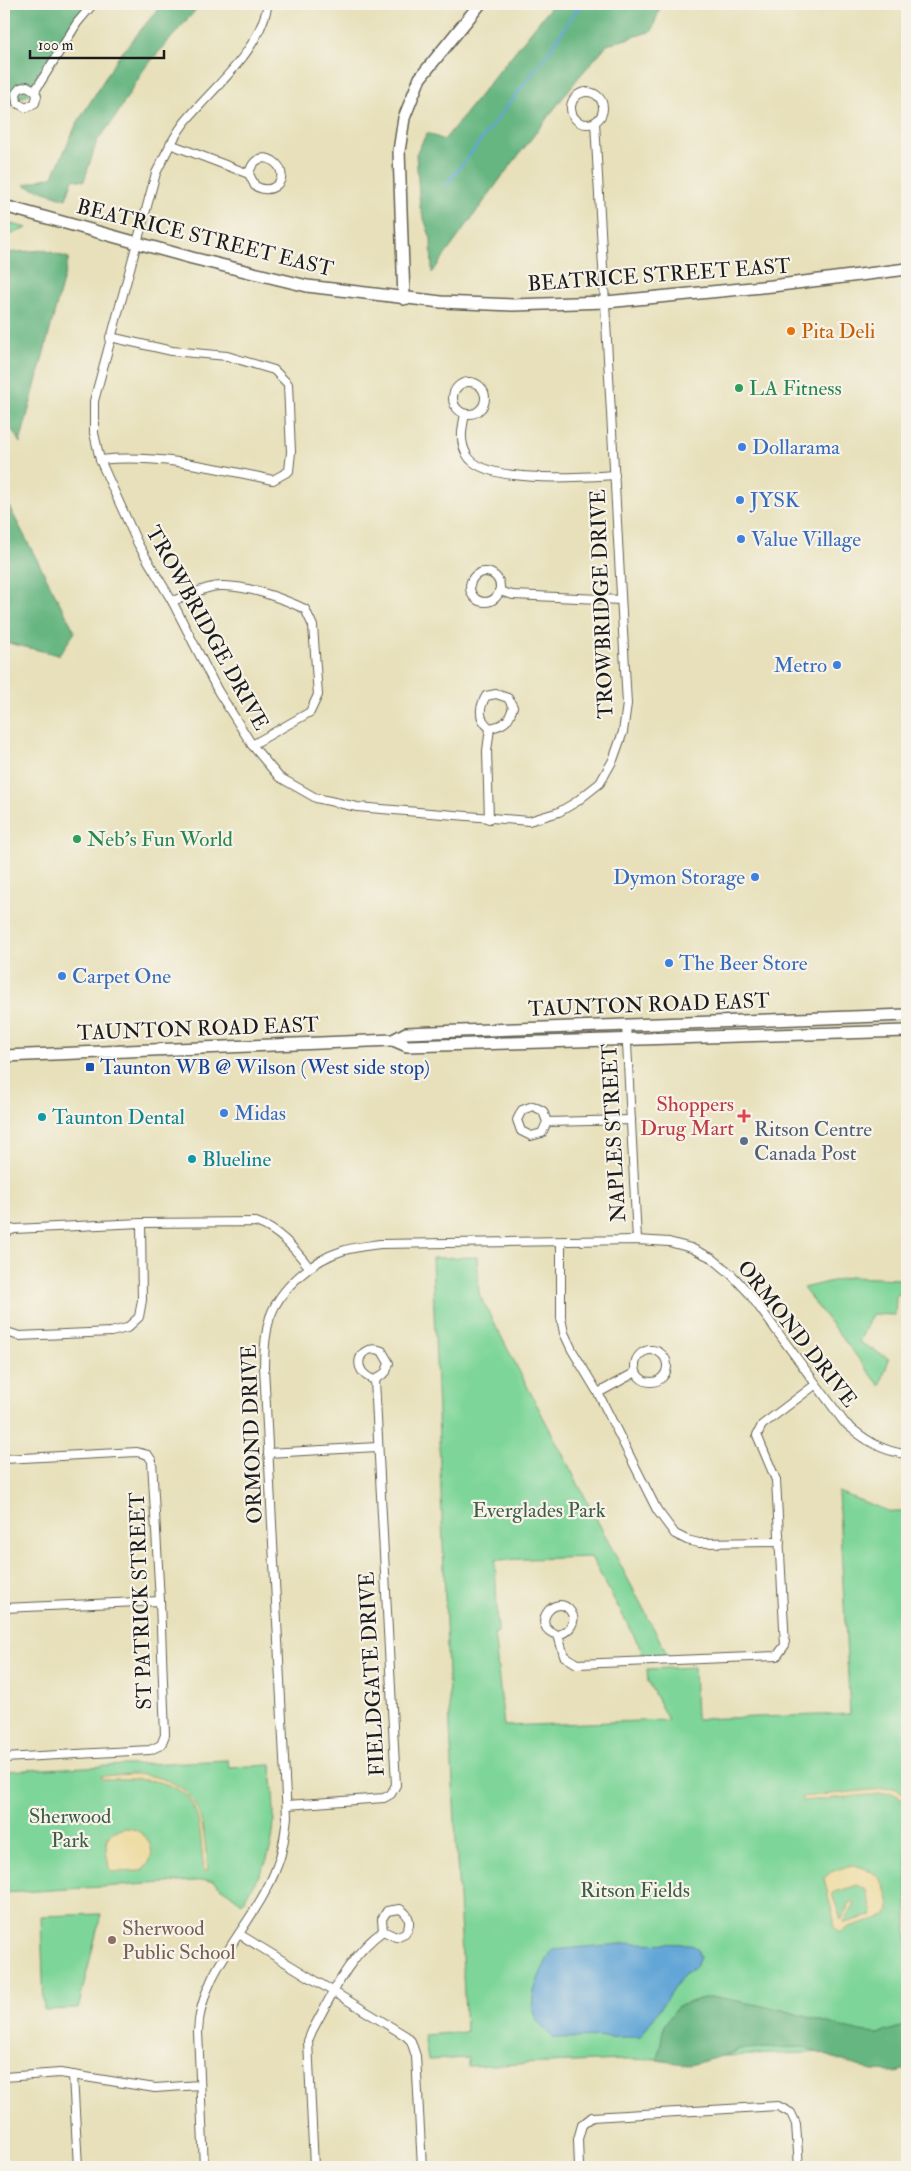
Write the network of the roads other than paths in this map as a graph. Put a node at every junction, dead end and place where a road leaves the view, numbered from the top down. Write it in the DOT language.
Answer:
graph roads {
  1 [pos="93,4"];
  2 [pos="268,4"];
  3 [pos="480,4"];
  4 [pos="35,91"];
  5 [pos="596,122"];
  6 [pos="170,144"];
  7 [pos="249,174"];
  8 [pos="4,206"];
  9 [pos="136,243"];
  10 [pos="907,269"];
  11 [pos="404,298"];
  12 [pos="606,302"];
  13 [pos="110,337"];
  14 [pos="465,414"];
  15 [pos="100,460"];
  16 [pos="615,476"];
  17 [pos="499,591"];
  18 [pos="621,600"];
  19 [pos="172,601"];
  20 [pos="490,728"];
  21 [pos="252,746"];
  22 [pos="489,819"];
  23 [pos="907,1015"];
  24 [pos="626,1024"];
  25 [pos="907,1031"];
  26 [pos="393,1040"];
  27 [pos="627,1041"];
  28 [pos="4,1056"];
  29 [pos="631,1120"];
  30 [pos="547,1122"];
  31 [pos="141,1223"];
  32 [pos="4,1233"];
  33 [pos="637,1240"];
  34 [pos="560,1242"];
  35 [pos="309,1267"];
  36 [pos="4,1331"];
  37 [pos="636,1372"];
  38 [pos="375,1380"];
  39 [pos="815,1385"];
  40 [pos="598,1393"];
  41 [pos="378,1447"];
  42 [pos="268,1453"];
  43 [pos="907,1454"];
  44 [pos="4,1459"];
  45 [pos="780,1542"];
  46 [pos="160,1601"];
  47 [pos="4,1608"];
  48 [pos="558,1635"];
  49 [pos="4,1758"];
  50 [pos="287,1805"];
  51 [pos="383,1931"];
  52 [pos="239,1934"];
  53 [pos="334,1990"];
  54 [pos="73,2075"];
  55 [pos="4,2077"];
  56 [pos="200,2086"];
  57 [pos="78,2167"];
  58 [pos="204,2167"];
  59 [pos="314,2167"];
  60 [pos="422,2167"];
  61 [pos="579,2167"];
  62 [pos="799,2167"];
  1 -- 4 [label="street"];
  2 -- 6 [label="street, TROWBRIDGE DRIVE"];
  3 -- 11 [label="main road"];
  5 -- 5 [label="street"];
  5 -- 12 [label="street, TROWBRIDGE DRIVE"];
  6 -- 7 [label="street"];
  6 -- 9 [label="street, TROWBRIDGE DRIVE"];
  7 -- 7 [label="street"];
  8 -- 9 [label="main road, BEATRICE STREET EAST"];
  9 -- 11 [label="main road, BEATRICE STREET EAST"];
  9 -- 13 [label="street, TROWBRIDGE DRIVE"];
  10 -- 12 [label="main road, BEATRICE STREET EAST"];
  11 -- 12 [label="main road, BEATRICE STREET EAST"];
  12 -- 16 [label="street, TROWBRIDGE DRIVE"];
  13 -- 15 [label="street, TROWBRIDGE DRIVE"];
  13 -- 15 [label="street"];
  14 -- 14 [label="street"];
  14 -- 16 [label="street"];
  15 -- 19 [label="street, TROWBRIDGE DRIVE"];
  16 -- 18 [label="street, TROWBRIDGE DRIVE"];
  17 -- 18 [label="street"];
  18 -- 22 [label="street, TROWBRIDGE DRIVE"];
  19 -- 21 [label="street, TROWBRIDGE DRIVE"];
  19 -- 21 [label="street"];
  20 -- 20 [label="street"];
  20 -- 22 [label="street"];
  21 -- 22 [label="street, TROWBRIDGE DRIVE"];
  23 -- 24 [label="main road, TAUNTON ROAD EAST"];
  24 -- 26 [label="main road, TAUNTON ROAD EAST"];
  24 -- 27 [label="street, NAPLES STREET"];
  25 -- 27 [label="main road, TAUNTON ROAD EAST"];
  26 -- 27 [label="main road, TAUNTON ROAD EAST"];
  26 -- 28 [label="main road, TAUNTON ROAD EAST"];
  27 -- 29 [label="street, NAPLES STREET"];
  29 -- 30 [label="street"];
  29 -- 33 [label="street, NAPLES STREET"];
  30 -- 30 [label="street"];
  31 -- 32 [label="street"];
  31 -- 35 [label="street"];
  31 -- 36 [label="street"];
  33 -- 34 [label="street, ORMOND DRIVE"];
  33 -- 39 [label="street, ORMOND DRIVE"];
  34 -- 35 [label="street, ORMOND DRIVE"];
  34 -- 40 [label="street"];
  35 -- 42 [label="street, ORMOND DRIVE"];
  37 -- 37 [label="street"];
  37 -- 40 [label="street"];
  38 -- 38 [label="street"];
  38 -- 41 [label="street, FIELDGATE DRIVE"];
  39 -- 43 [label="street, ORMOND DRIVE"];
  39 -- 45 [label="street"];
  40 -- 45 [label="street"];
  41 -- 42 [label="street"];
  41 -- 50 [label="street, FIELDGATE DRIVE"];
  42 -- 50 [label="street, ORMOND DRIVE"];
  44 -- 46 [label="street, ST PATRICK STREET"];
  45 -- 48 [label="street"];
  46 -- 47 [label="street"];
  46 -- 49 [label="street, ST PATRICK STREET"];
  50 -- 52 [label="street, ORMOND DRIVE"];
  51 -- 53 [label="street"];
  52 -- 53 [label="street"];
  52 -- 56 [label="street, ORMOND DRIVE"];
  53 -- 59 [label="street"];
  53 -- 60 [label="street"];
  54 -- 55 [label="street"];
  54 -- 56 [label="street"];
  54 -- 57 [label="street"];
  56 -- 58 [label="street, ORMOND DRIVE"];
  61 -- 62 [label="street"];
}
